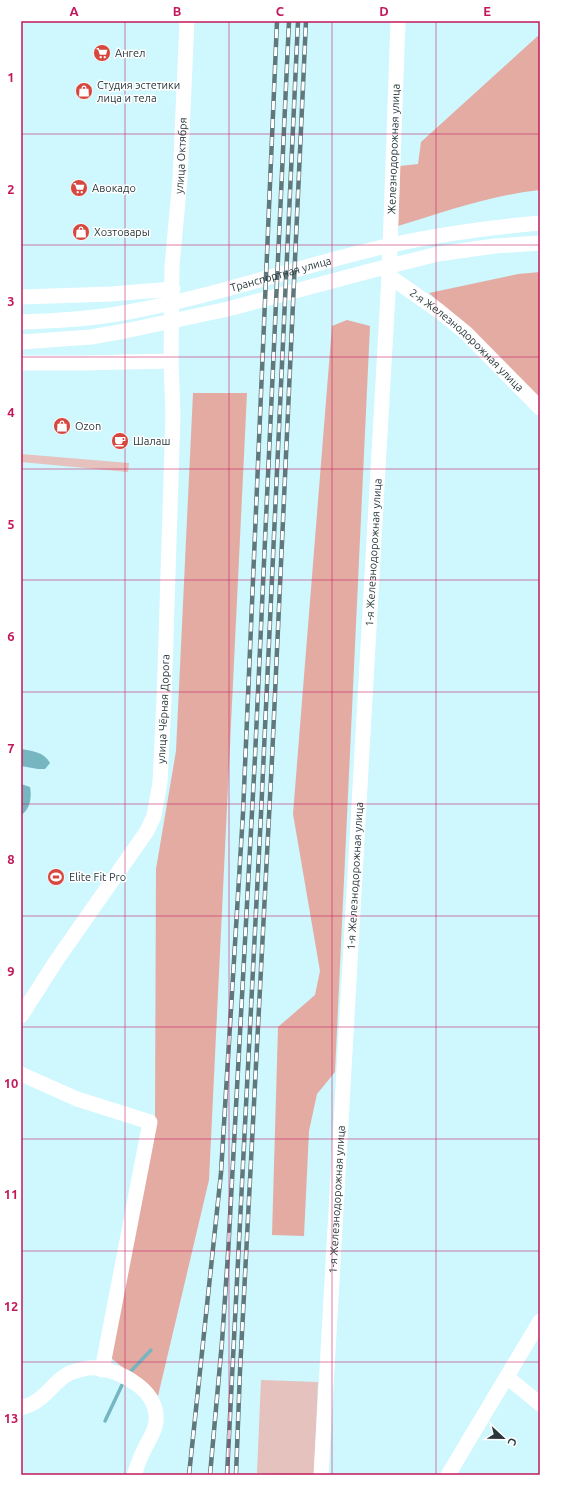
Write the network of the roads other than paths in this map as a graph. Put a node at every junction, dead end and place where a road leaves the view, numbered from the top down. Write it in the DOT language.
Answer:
graph roads {
  1 [pos="187,21"];
  2 [pos="398,21"];
  3 [pos="540,223"];
  4 [pos="540,243"];
  5 [pos="388,276"];
  6 [pos="173,289"];
  7 [pos="21,297"];
  8 [pos="21,322"];
  9 [pos="21,342"];
  10 [pos="172,361"];
  11 [pos="21,363"];
  12 [pos="540,408"];
  13 [pos="21,1016"];
  14 [pos="21,1074"];
  15 [pos="540,1321"];
  16 [pos="102,1370"];
  17 [pos="507,1377"];
  18 [pos="540,1404"];
  19 [pos="21,1408"];
  20 [pos="134,1475"];
  21 [pos="321,1475"];
  22 [pos="448,1475"];
  1 -- 6 [label="street, улица Октября"];
  2 -- 5 [label="street, Железнодорожная улица"];
  3 -- 8 [label="street, Транспортная улица"];
  4 -- 9 [label="street, Транспортная улица"];
  5 -- 12 [label="street, 2-я Железнодорожная улица"];
  5 -- 21 [label="street, 1-я Железнодорожная улица"];
  6 -- 7 [label="street"];
  6 -- 10 [label="street, улица Чёрная Дорога"];
  10 -- 11 [label="street"];
  10 -- 13 [label="street, улица Чёрная Дорога"];
  14 -- 16 [label="street"];
  15 -- 17 [label="street"];
  16 -- 19 [label="street"];
  16 -- 20 [label="street"];
  17 -- 18 [label="street"];
  17 -- 22 [label="street"];
}
